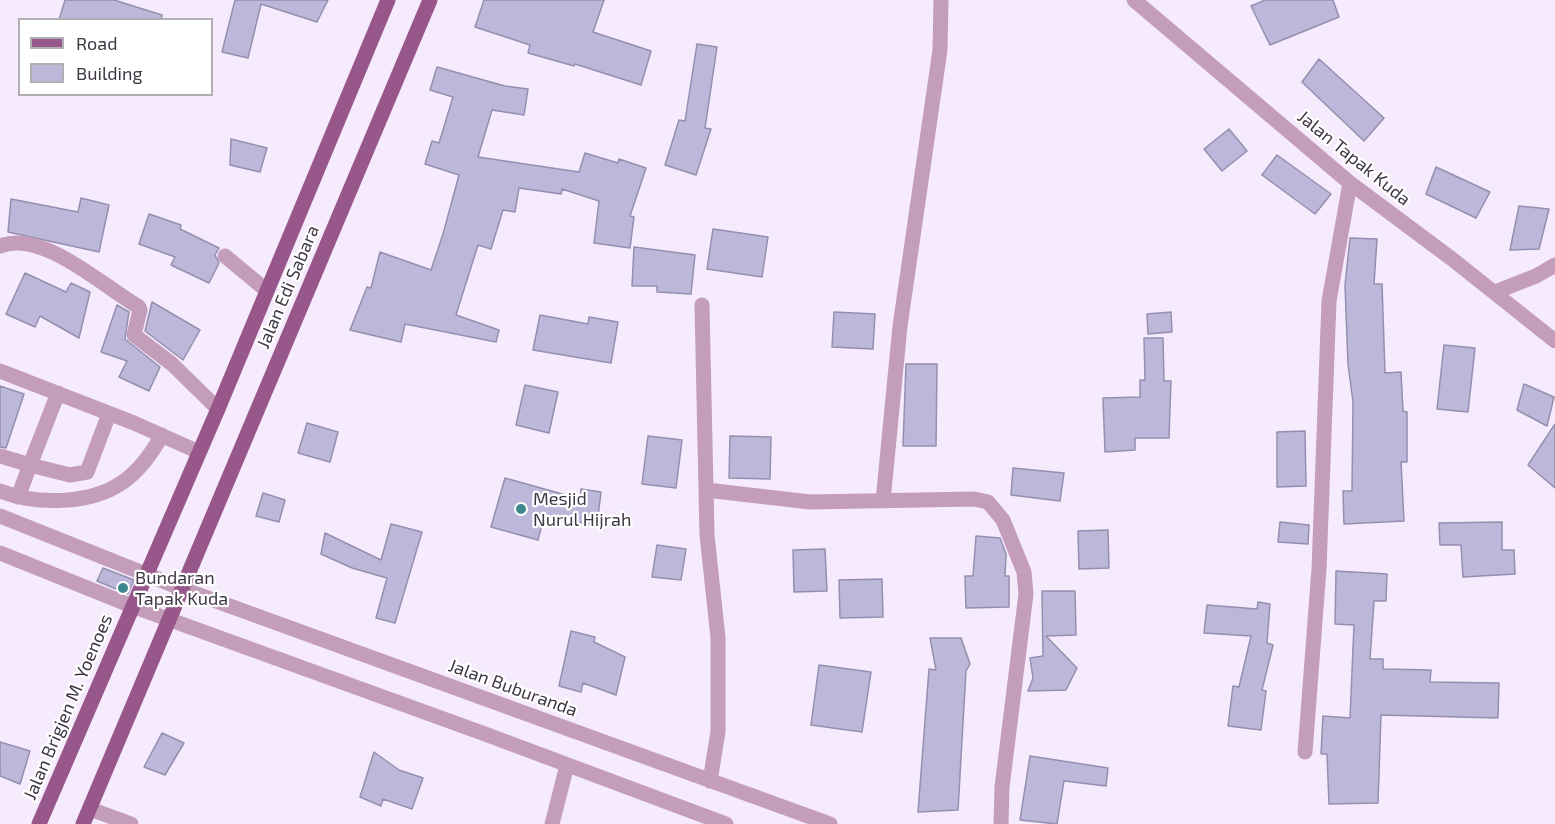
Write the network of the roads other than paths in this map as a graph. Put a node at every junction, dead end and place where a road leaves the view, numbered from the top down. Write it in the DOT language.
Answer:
graph roads {
  1 [pos="388,0"];
  2 [pos="430,0"];
  3 [pos="941,0"];
  4 [pos="1134,0"];
  5 [pos="1350,183"];
  6 [pos="0,246"];
  7 [pos="225,256"];
  8 [pos="1555,265"];
  9 [pos="266,290"];
  10 [pos="1495,292"];
  11 [pos="702,305"];
  12 [pos="1555,341"];
  13 [pos="0,371"];
  14 [pos="58,393"];
  15 [pos="218,409"];
  16 [pos="109,414"];
  17 [pos="162,435"];
  18 [pos="199,452"];
  19 [pos="0,456"];
  20 [pos="30,465"];
  21 [pos="706,490"];
  22 [pos="0,491"];
  23 [pos="18,497"];
  24 [pos="883,501"];
  25 [pos="0,516"];
  26 [pos="0,553"];
  27 [pos="146,574"];
  28 [pos="183,589"];
  29 [pos="132,606"];
  30 [pos="170,620"];
  31 [pos="1305,752"];
  32 [pos="567,765"];
  33 [pos="710,781"];
  34 [pos="90,809"];
  35 [pos="39,824"];
  36 [pos="83,824"];
  37 [pos="130,824"];
  38 [pos="552,824"];
  39 [pos="726,824"];
  40 [pos="830,824"];
  41 [pos="1001,824"];
  1 -- 9 [label="main road, Jalan Edi Sabara"];
  2 -- 28 [label="main road, Jalan Edi Sabara"];
  3 -- 24 [label="street"];
  4 -- 5 [label="street, Jalan Tapak Kuda"];
  5 -- 10 [label="street, Jalan Tapak Kuda"];
  5 -- 31 [label="street"];
  6 -- 15 [label="street"];
  7 -- 9 [label="street"];
  8 -- 10 [label="street"];
  9 -- 15 [label="main road, Jalan Edi Sabara"];
  10 -- 12 [label="street, Jalan Tapak Kuda"];
  11 -- 21 [label="street"];
  13 -- 14 [label="street"];
  14 -- 16 [label="street"];
  14 -- 20 [label="street"];
  15 -- 18 [label="main road, Jalan Edi Sabara"];
  16 -- 17 [label="street"];
  16 -- 20 [label="street"];
  17 -- 18 [label="street"];
  17 -- 23 [label="street"];
  18 -- 27 [label="main road, Jalan Edi Sabara"];
  19 -- 20 [label="street"];
  20 -- 23 [label="street"];
  21 -- 24 [label="street"];
  21 -- 33 [label="street"];
  22 -- 23 [label="street"];
  24 -- 41 [label="street"];
  25 -- 27 [label="street, Jalan Buburanda"];
  26 -- 29 [label="street"];
  27 -- 28 [label="street, Jalan Buburanda"];
  27 -- 29 [label="main road, Jalan Brigjen M. Yoenoes"];
  28 -- 30 [label="main road"];
  28 -- 33 [label="street, Jalan Buburanda"];
  29 -- 30 [label="street"];
  29 -- 35 [label="main road, Jalan Brigjen M. Yoenoes"];
  30 -- 32 [label="street"];
  30 -- 34 [label="main road"];
  32 -- 38 [label="street"];
  32 -- 39 [label="street"];
  33 -- 40 [label="street, Jalan Buburanda"];
  34 -- 36 [label="main road"];
  34 -- 37 [label="street"];
}
